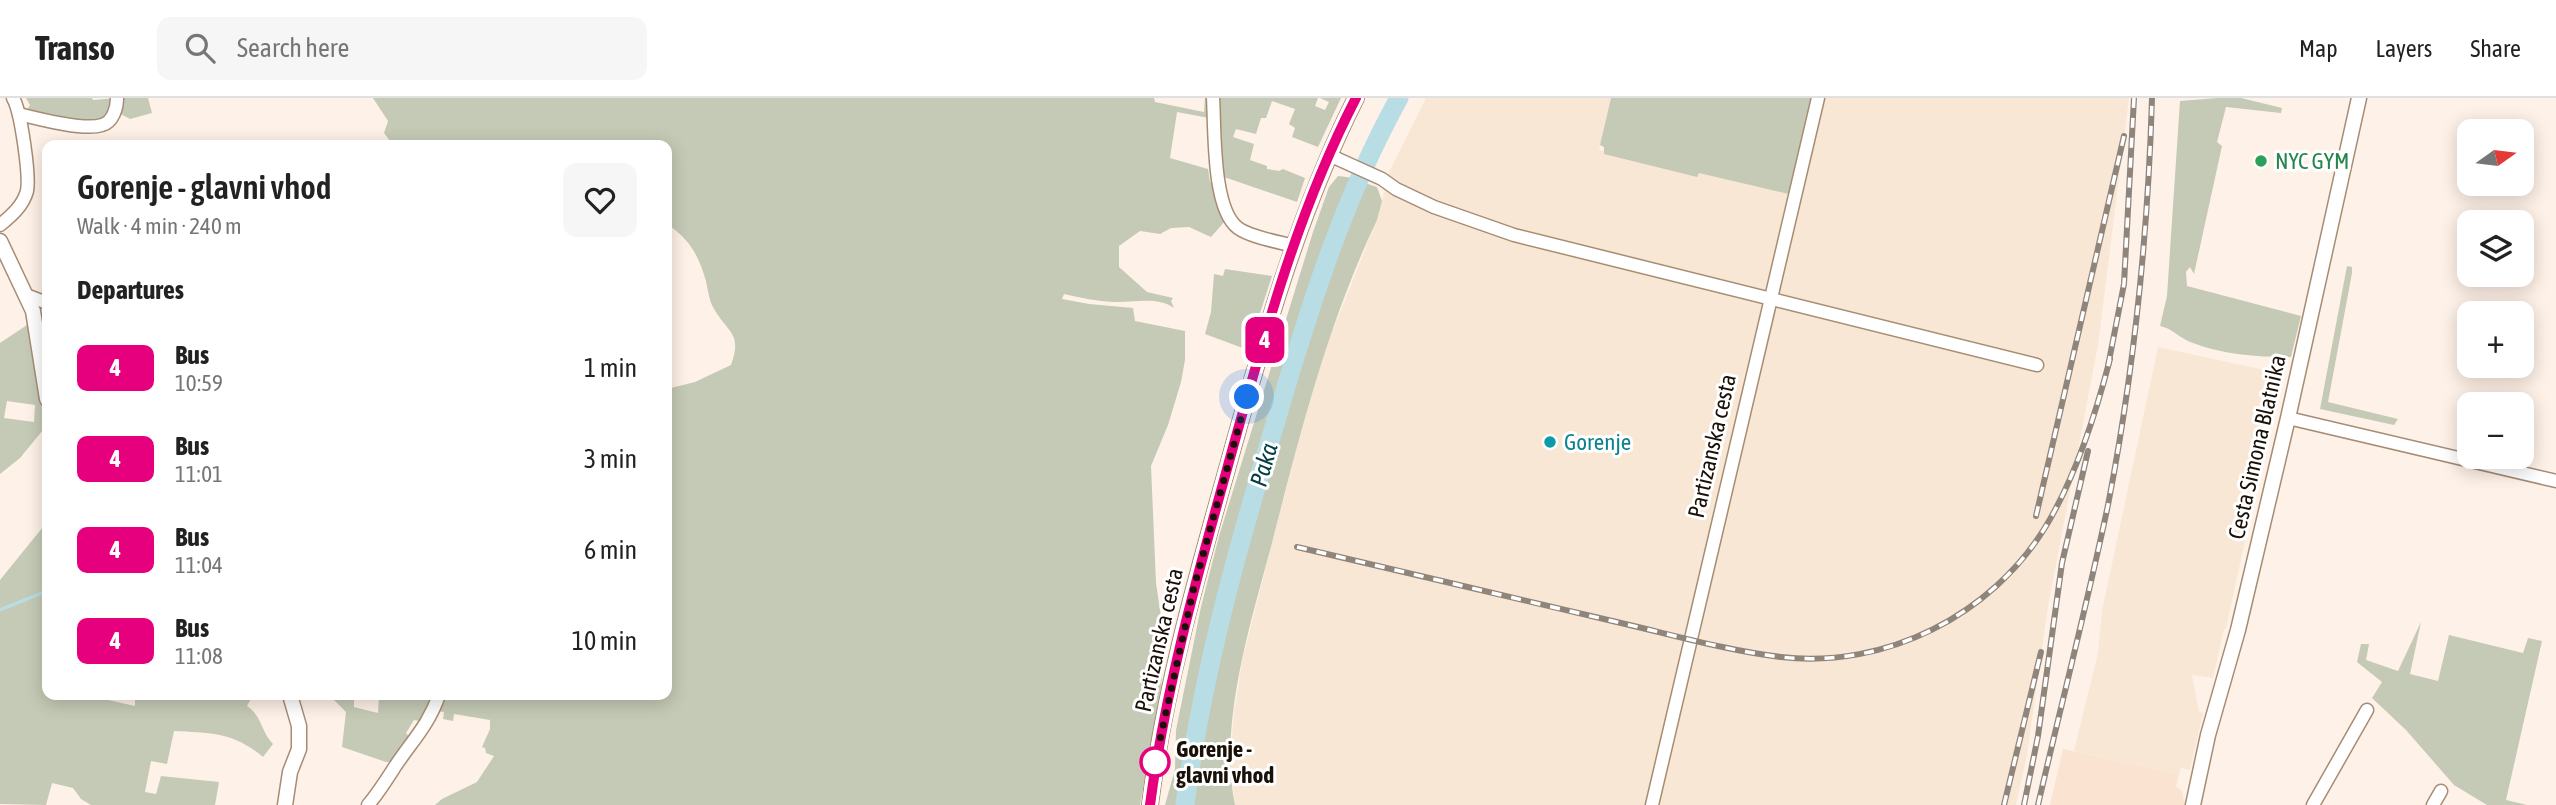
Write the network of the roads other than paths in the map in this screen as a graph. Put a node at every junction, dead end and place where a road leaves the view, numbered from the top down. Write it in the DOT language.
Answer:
graph roads {
  1 [pos="13,98"];
  2 [pos="117,98"];
  3 [pos="1213,98"];
  4 [pos="1356,98"];
  5 [pos="1818,98"];
  6 [pos="2359,98"];
  7 [pos="19,114"];
  8 [pos="1329,155"];
  9 [pos="0,225"];
  10 [pos="0,241"];
  11 [pos="1294,246"];
  12 [pos="26,295"];
  13 [pos="1770,300"];
  14 [pos="42,301"];
  15 [pos="42,360"];
  16 [pos="2037,365"];
  17 [pos="2288,418"];
  18 [pos="2556,481"];
  19 [pos="291,700"];
  20 [pos="437,700"];
  21 [pos="2367,710"];
  22 [pos="2441,791"];
  23 [pos="285,805"];
  24 [pos="368,805"];
  25 [pos="1150,805"];
  26 [pos="1652,805"];
  27 [pos="2193,805"];
  28 [pos="2313,805"];
  29 [pos="2433,805"];
  1 -- 7 [label="street"];
  2 -- 7 [label="street"];
  3 -- 11 [label="street"];
  4 -- 8 [label="main road, Partizanska cesta"];
  5 -- 13 [label="street, Partizanska cesta"];
  6 -- 17 [label="street, Cesta Simona Blatnika"];
  7 -- 9 [label="street"];
  8 -- 11 [label="main road, Partizanska cesta"];
  8 -- 13 [label="street"];
  10 -- 12 [label="street"];
  11 -- 25 [label="main road, Partizanska cesta"];
  12 -- 14 [label="street"];
  12 -- 15 [label="street"];
  13 -- 16 [label="street"];
  13 -- 26 [label="street, Partizanska cesta"];
  17 -- 18 [label="street"];
  17 -- 27 [label="street, Cesta Simona Blatnika"];
  19 -- 23 [label="street"];
  20 -- 24 [label="street"];
  21 -- 28 [label="street"];
  22 -- 29 [label="street"];
}
